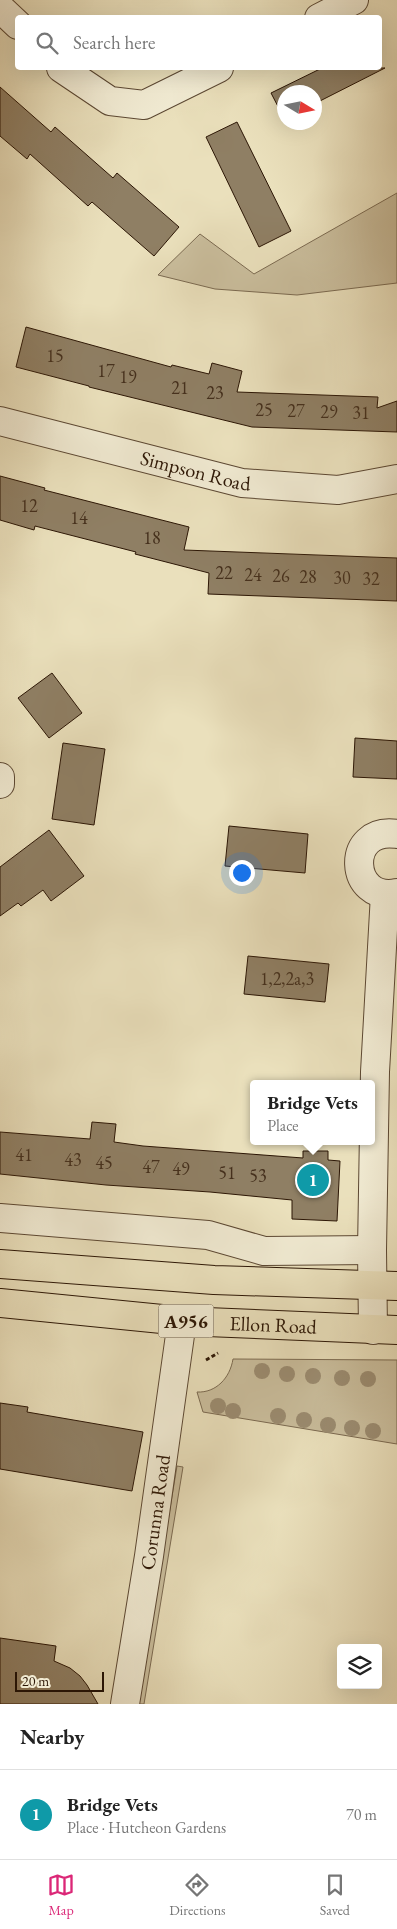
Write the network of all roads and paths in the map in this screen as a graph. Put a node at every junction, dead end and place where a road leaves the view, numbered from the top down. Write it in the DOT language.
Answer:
graph roads {
  1 [pos="354,0"];
  2 [pos="0,8"];
  3 [pos="325,15"];
  4 [pos="15,22"];
  5 [pos="64,70"];
  6 [pos="215,70"];
  7 [pos="0,421"];
  8 [pos="397,479"];
  9 [pos="0,777"];
  10 [pos="0,784"];
  11 [pos="397,834"];
  12 [pos="391,894"];
  13 [pos="386,1071"];
  14 [pos="0,1218"];
  15 [pos="372,1250"];
  16 [pos="0,1264"];
  17 [pos="385,1286"];
  18 [pos="0,1303"];
  19 [pos="182,1321"];
  20 [pos="385,1330"];
  21 [pos="126,1704"];
  1 -- 3 [label="street"];
  2 -- 4 [label="street"];
  5 -- 6 [label="street"];
  7 -- 8 [label="street, Simpson Road"];
  9 -- 10 [label="street"];
  11 -- 12 [label="street"];
  12 -- 13 [label="street"];
  13 -- 15 [label="street"];
  14 -- 15 [label="street"];
  15 -- 17 [label="street"];
  16 -- 17 [label="main road, Ellon Road / A956"];
  17 -- 20 [label="street"];
  18 -- 19 [label="main road, Ellon Road / A956"];
  19 -- 20 [label="main road, Ellon Road / A956"];
  19 -- 21 [label="street, Corunna Road"];
}
